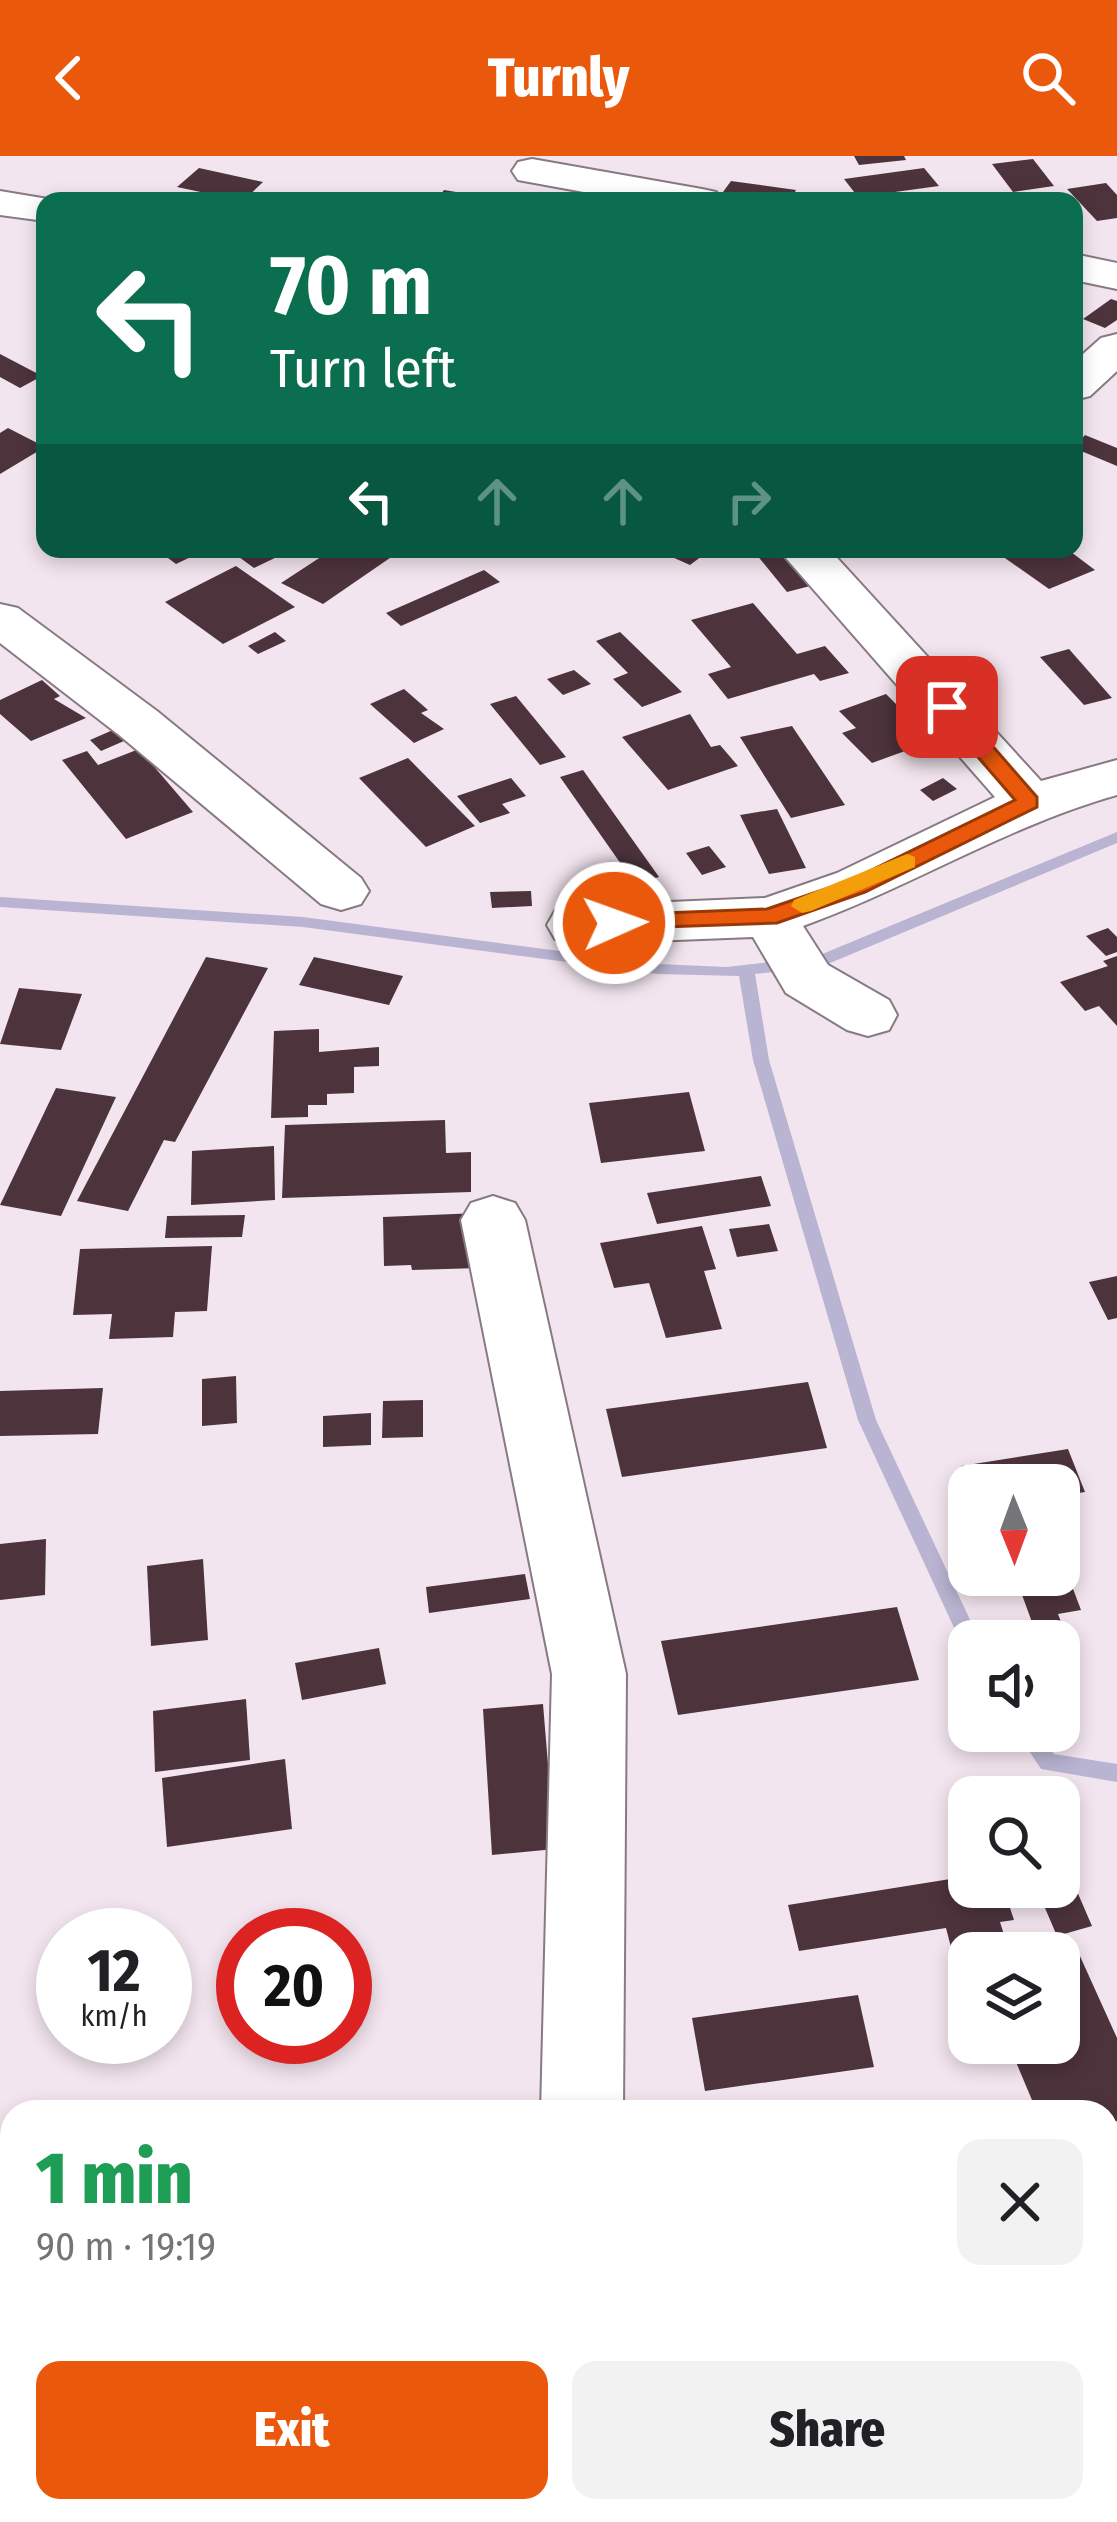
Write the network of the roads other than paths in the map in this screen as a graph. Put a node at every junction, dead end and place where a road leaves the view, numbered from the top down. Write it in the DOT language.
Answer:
graph roads {
  1 [pos="531,176"];
  2 [pos="640,192"];
  3 [pos="0,202"];
  4 [pos="36,208"];
  5 [pos="1083,269"];
  6 [pos="1117,276"];
  7 [pos="813,558"];
  8 [pos="0,619"];
  9 [pos="1117,777"];
  10 [pos="1029,802"];
  11 [pos="341,891"];
  12 [pos="574,925"];
  13 [pos="787,947"];
  14 [pos="868,1016"];
  15 [pos="493,1220"];
  16 [pos="582,2100"];
  1 -- 2 [label="street"];
  3 -- 4 [label="street"];
  5 -- 6 [label="street"];
  7 -- 10 [label="street"];
  8 -- 11 [label="street"];
  9 -- 10 [label="street"];
  10 -- 13 [label="street"];
  12 -- 13 [label="street"];
  13 -- 14 [label="street"];
  15 -- 16 [label="street"];
}
